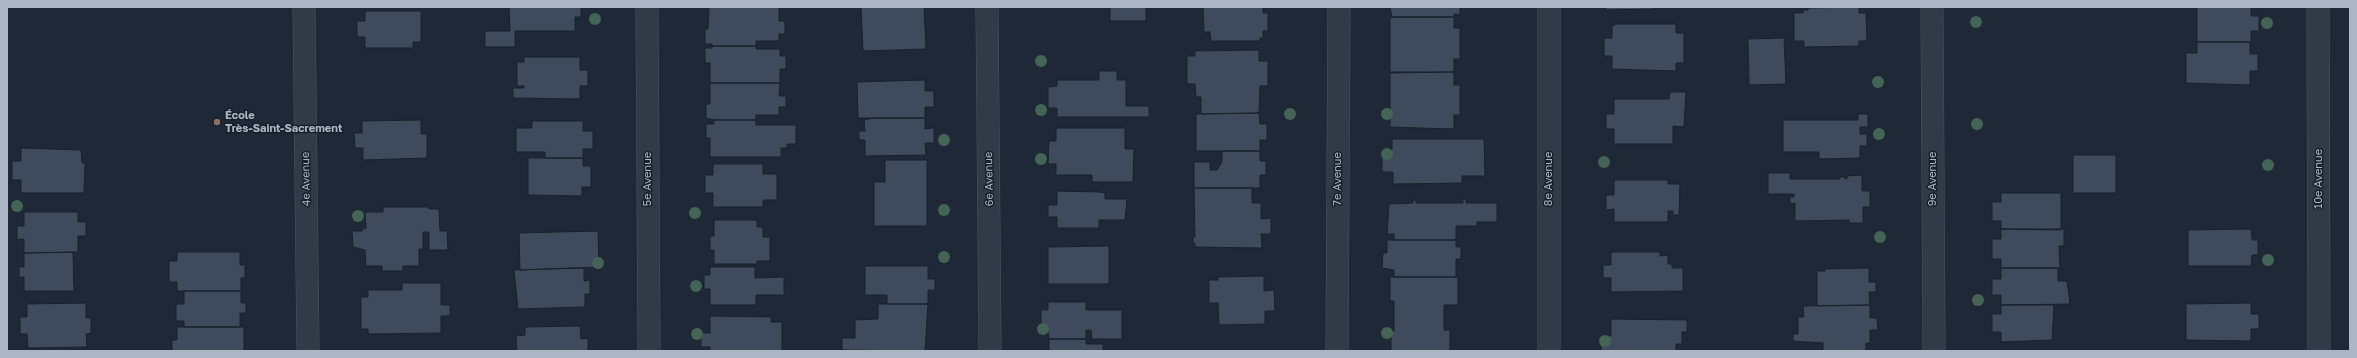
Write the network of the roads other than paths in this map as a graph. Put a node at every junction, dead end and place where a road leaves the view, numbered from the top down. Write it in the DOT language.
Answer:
graph roads {
  1 [pos="304,7"];
  2 [pos="647,7"];
  3 [pos="987,7"];
  4 [pos="1339,7"];
  5 [pos="1549,7"];
  6 [pos="1932,7"];
  7 [pos="2318,7"];
  8 [pos="308,351"];
  9 [pos="649,351"];
  10 [pos="990,351"];
  11 [pos="1337,351"];
  12 [pos="1549,351"];
  13 [pos="1934,351"];
  14 [pos="2319,351"];
  1 -- 8 [label="street, 4e Avenue"];
  2 -- 9 [label="street, 5e Avenue"];
  3 -- 10 [label="street, 6e Avenue"];
  4 -- 11 [label="street, 7e Avenue"];
  5 -- 12 [label="street, 8e Avenue"];
  6 -- 13 [label="street, 9e Avenue"];
  7 -- 14 [label="street, 10e Avenue"];
}
